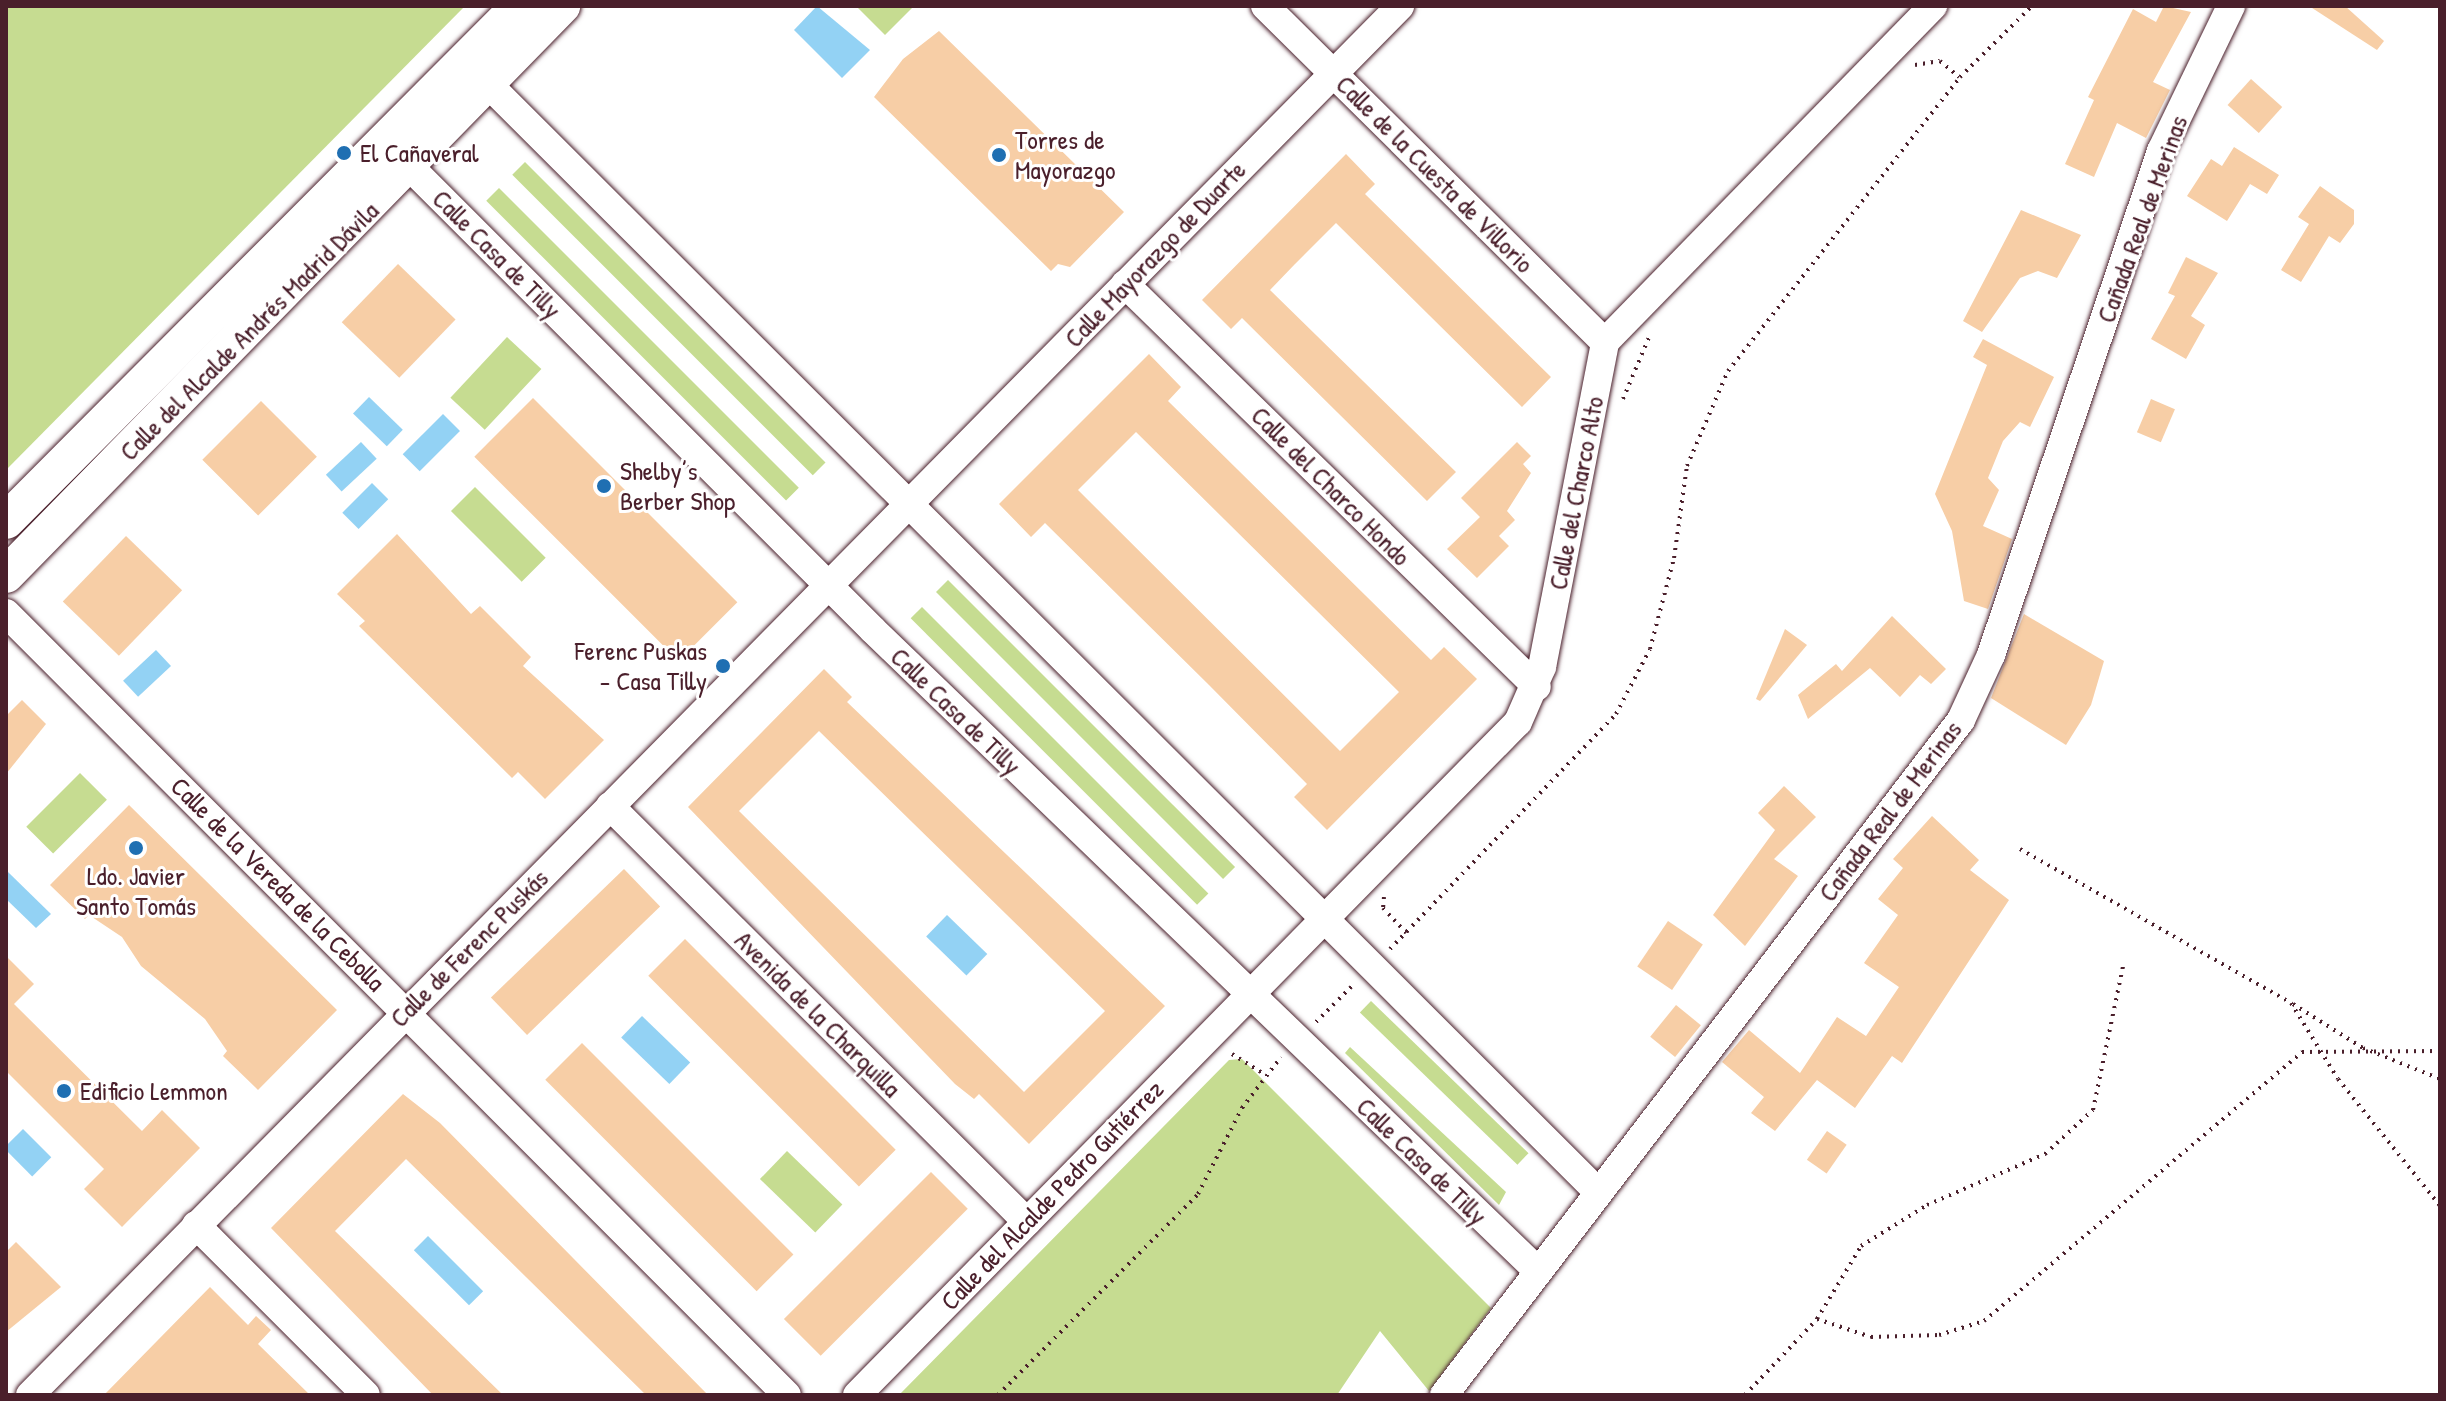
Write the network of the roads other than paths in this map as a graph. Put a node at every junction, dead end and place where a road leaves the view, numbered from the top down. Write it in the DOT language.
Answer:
graph roads {
  1 [pos="519,6"];
  2 [pos="562,6"];
  3 [pos="1265,6"];
  4 [pos="1400,6"];
  5 [pos="1933,6"];
  6 [pos="2231,6"];
  7 [pos="1333,73"];
  8 [pos="478,74"];
  9 [pos="385,142"];
  10 [pos="410,168"];
  11 [pos="1125,284"];
  12 [pos="1605,342"];
  13 [pos="910,502"];
  14 [pos="6,521"];
  15 [pos="6,575"];
  16 [pos="828,585"];
  17 [pos="6,613"];
  18 [pos="1537,687"];
  19 [pos="610,806"];
  20 [pos="1327,918"];
  21 [pos="1248,996"];
  22 [pos="406,1011"];
  23 [pos="1596,1190"];
  24 [pos="1027,1222"];
  25 [pos="196,1225"];
  26 [pos="1537,1270"];
  27 [pos="30,1395"];
  28 [pos="366,1395"];
  29 [pos="787,1395"];
  30 [pos="857,1395"];
  31 [pos="1444,1395"];
  1 -- 8 [label="main road"];
  2 -- 8 [label="main road"];
  3 -- 7 [label="street, Calle de la Cuesta de Villorio"];
  4 -- 7 [label="street, Calle Mayorazgo de Duarte"];
  5 -- 12 [label="street"];
  6 -- 23 [label="street, Cañada Real de Merinas"];
  7 -- 11 [label="street, Calle Mayorazgo de Duarte"];
  7 -- 12 [label="street, Calle de la Cuesta de Villorio"];
  8 -- 9 [label="main road, Calle del Alcalde Andrés Madrid Dávila"];
  8 -- 10 [label="main road, Calle del Alcalde Andrés Madrid Dávila"];
  8 -- 13 [label="street"];
  9 -- 10 [label="street, Calle Casa de Tilly"];
  9 -- 14 [label="main road, Calle del Alcalde Andrés Madrid Dávila"];
  10 -- 15 [label="main road, Calle del Alcalde Andrés Madrid Dávila"];
  10 -- 16 [label="street, Calle Casa de Tilly"];
  11 -- 13 [label="street, Calle Mayorazgo de Duarte"];
  11 -- 18 [label="street, Calle del Charco Hondo"];
  12 -- 18 [label="street, Calle del Charco Alto"];
  13 -- 16 [label="street, Calle de Ferenc Puskás"];
  13 -- 20 [label="street"];
  16 -- 19 [label="street, Calle de Ferenc Puskás"];
  16 -- 21 [label="street, Calle Casa de Tilly"];
  17 -- 22 [label="street, Calle de la Vereda de la Cebolla"];
  18 -- 20 [label="street, Calle del Charco Alto"];
  19 -- 22 [label="street, Calle de Ferenc Puskás"];
  19 -- 24 [label="street, Avenida de la Charquilla"];
  20 -- 21 [label="street, Calle del Charco Alto"];
  20 -- 23 [label="street"];
  21 -- 24 [label="street, Calle del Alcalde Pedro Gutiérrez"];
  21 -- 26 [label="street, Calle Casa de Tilly"];
  22 -- 25 [label="street, Calle de Ferenc Puskás"];
  22 -- 29 [label="street, Calle de la Vereda de la Cebolla"];
  23 -- 26 [label="street, Cañada Real de Merinas"];
  24 -- 30 [label="street, Calle del Alcalde Pedro Gutiérrez"];
  25 -- 27 [label="street, Calle de Ferenc Puskás"];
  25 -- 28 [label="street"];
  26 -- 31 [label="street, Cañada Real de Merinas"];
}
